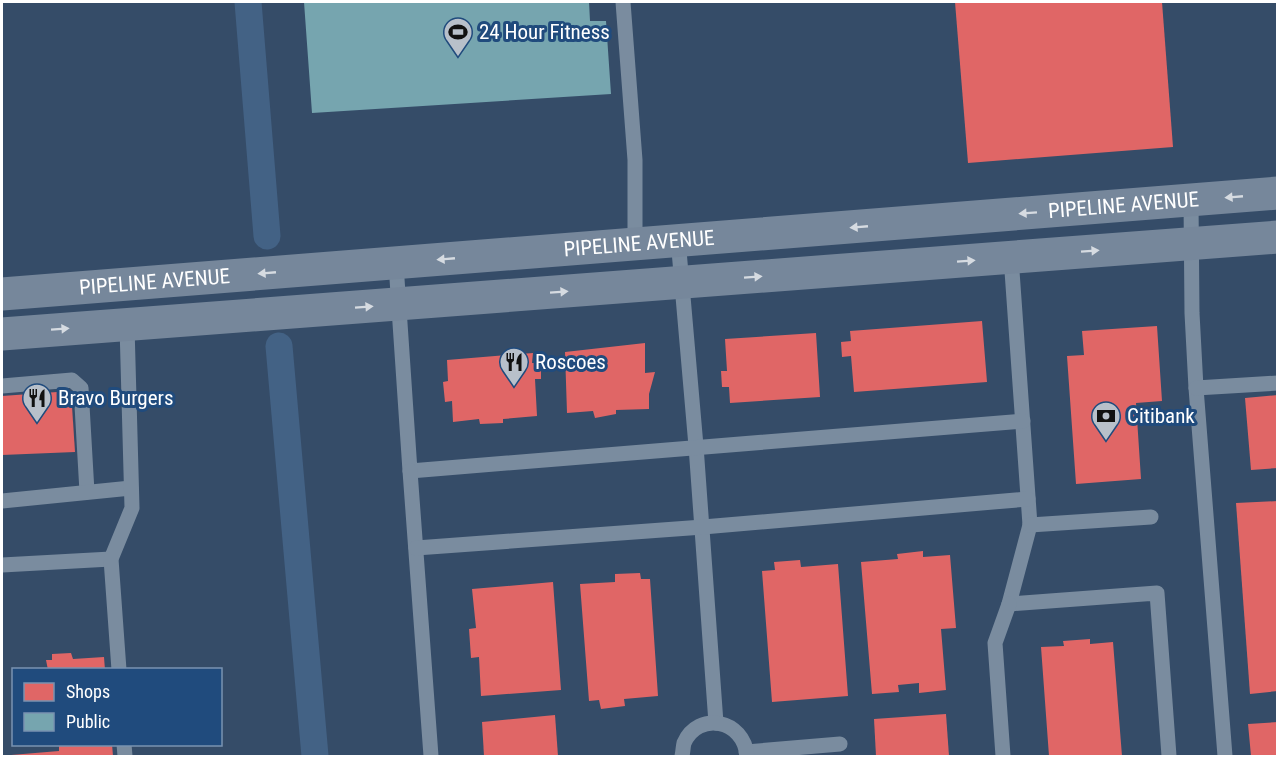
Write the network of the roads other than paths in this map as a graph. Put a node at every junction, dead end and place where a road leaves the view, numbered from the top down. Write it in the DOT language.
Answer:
graph roads {
  1 [pos="623,2"];
  2 [pos="1278,193"];
  3 [pos="1191,201"];
  4 [pos="1278,237"];
  5 [pos="678,239"];
  6 [pos="635,242"];
  7 [pos="1192,244"];
  8 [pos="1011,257"];
  9 [pos="396,264"];
  10 [pos="681,282"];
  11 [pos="2,294"];
  12 [pos="398,304"];
  13 [pos="127,326"];
  14 [pos="2,334"];
  15 [pos="1278,383"];
  16 [pos="2,386"];
  17 [pos="1196,388"];
  18 [pos="1023,421"];
  19 [pos="696,446"];
  20 [pos="410,471"];
  21 [pos="131,488"];
  22 [pos="87,492"];
  23 [pos="1028,499"];
  24 [pos="2,501"];
  25 [pos="1151,517"];
  26 [pos="1030,525"];
  27 [pos="702,527"];
  28 [pos="416,548"];
  29 [pos="111,559"];
  30 [pos="2,565"];
  31 [pos="1009,604"];
  32 [pos="119,668"];
  33 [pos="716,723"];
  34 [pos="840,744"];
  35 [pos="746,754"];
  36 [pos="431,756"];
  37 [pos="682,756"];
  38 [pos="1003,756"];
  39 [pos="1169,756"];
  40 [pos="1225,756"];
  1 -- 6 [label="lane"];
  2 -- 3 [label="main road, PIPELINE AVENUE, one-way"];
  3 -- 5 [label="main road, PIPELINE AVENUE, one-way"];
  3 -- 7 [label="lane"];
  4 -- 7 [label="main road, PIPELINE AVENUE"];
  5 -- 6 [label="main road, PIPELINE AVENUE"];
  5 -- 10 [label="lane"];
  6 -- 9 [label="main road, PIPELINE AVENUE, one-way"];
  8 -- 7 [label="main road, PIPELINE AVENUE, one-way"];
  7 -- 17 [label="lane"];
  10 -- 8 [label="main road, PIPELINE AVENUE, one-way"];
  8 -- 18 [label="lane"];
  9 -- 11 [label="main road, PIPELINE AVENUE, one-way"];
  9 -- 12 [label="lane"];
  12 -- 10 [label="main road, PIPELINE AVENUE, one-way"];
  10 -- 19 [label="lane"];
  13 -- 12 [label="main road, PIPELINE AVENUE, one-way"];
  12 -- 20 [label="lane"];
  14 -- 13 [label="main road, PIPELINE AVENUE, one-way"];
  13 -- 21 [label="lane"];
  15 -- 17 [label="lane"];
  16 -- 22 [label="lane"];
  17 -- 40 [label="lane"];
  18 -- 19 [label="lane"];
  18 -- 23 [label="lane"];
  19 -- 20 [label="lane"];
  19 -- 27 [label="lane"];
  20 -- 28 [label="lane"];
  21 -- 22 [label="lane"];
  21 -- 29 [label="lane"];
  22 -- 24 [label="lane"];
  23 -- 26 [label="lane"];
  23 -- 27 [label="lane"];
  25 -- 26 [label="lane"];
  26 -- 31 [label="lane"];
  27 -- 28 [label="lane"];
  27 -- 33 [label="lane"];
  28 -- 36 [label="lane"];
  29 -- 30 [label="lane"];
  29 -- 32 [label="lane"];
  31 -- 38 [label="lane"];
  31 -- 39 [label="lane"];
  33 -- 35 [label="lane"];
  33 -- 37 [label="lane"];
  34 -- 35 [label="lane"];
}
